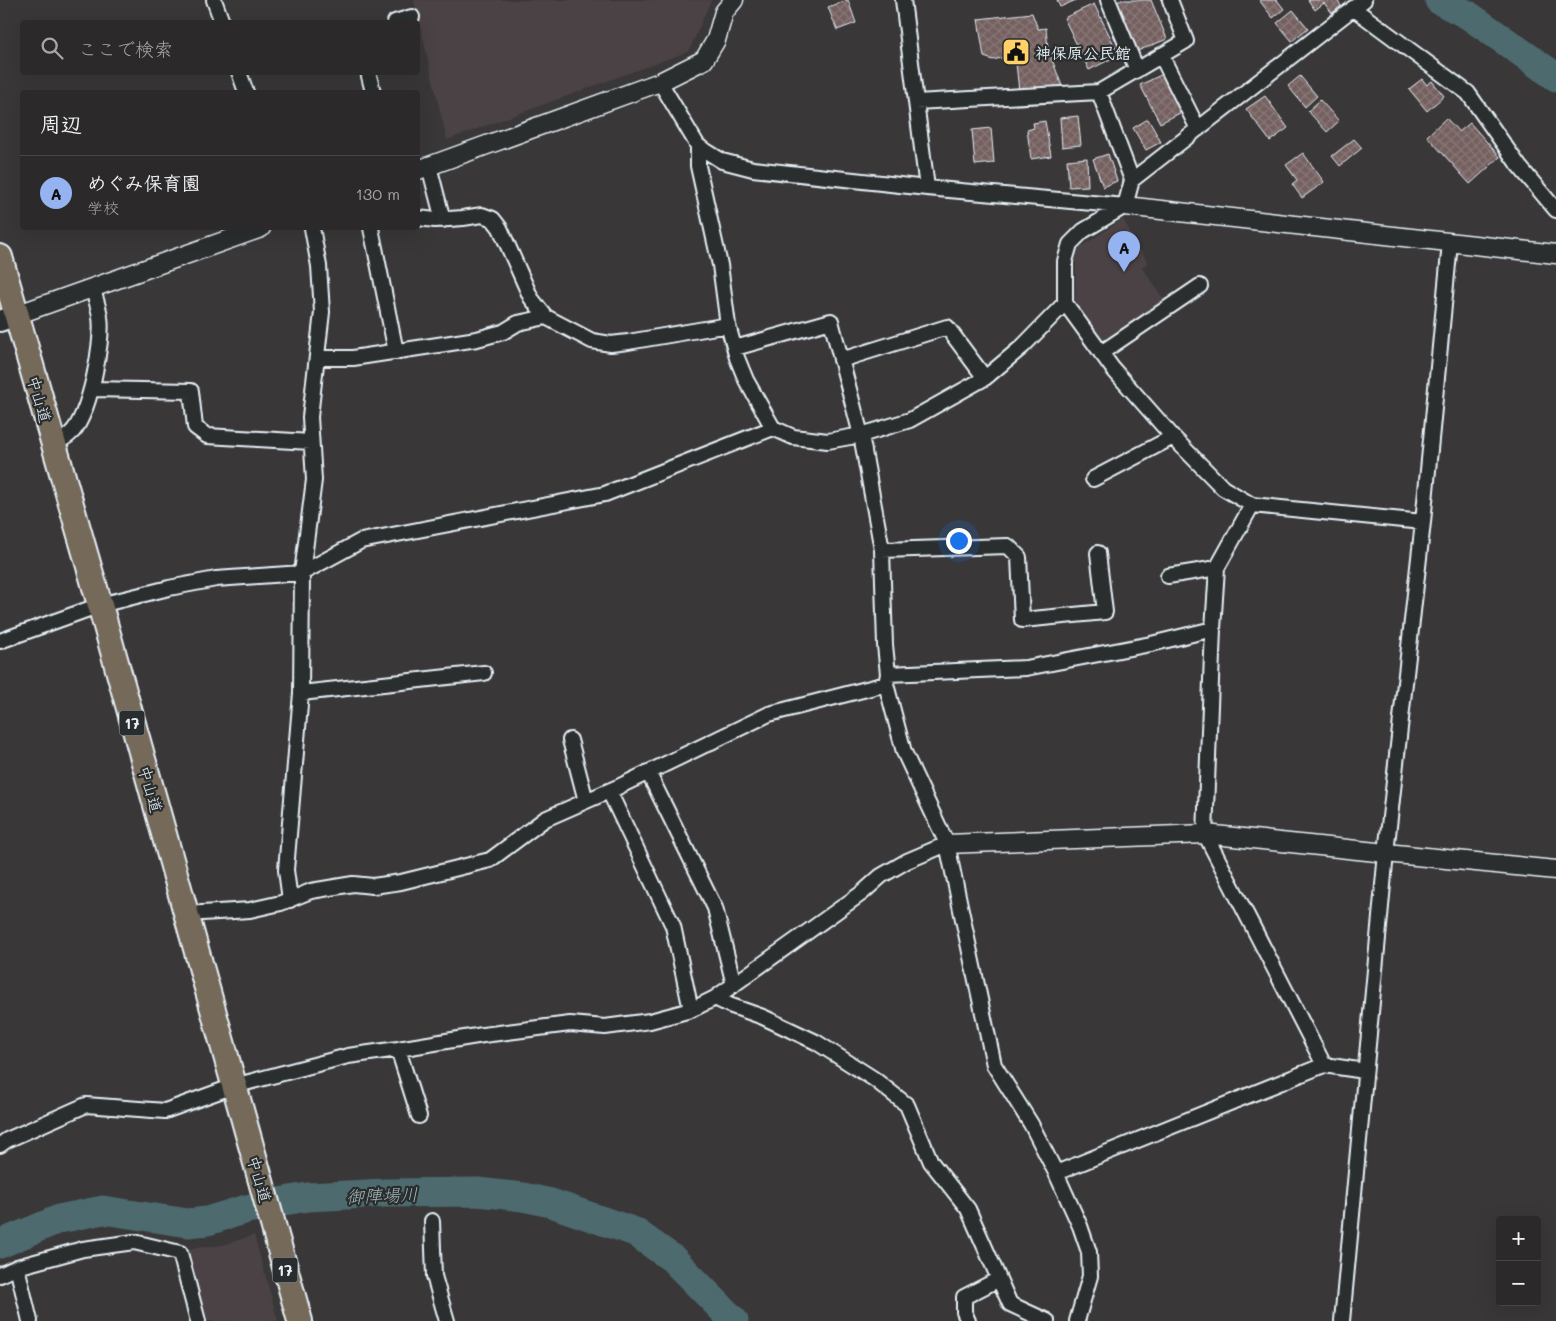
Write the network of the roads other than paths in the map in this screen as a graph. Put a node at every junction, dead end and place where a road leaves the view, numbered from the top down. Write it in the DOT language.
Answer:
graph roads {
  1 [pos="214,0"];
  2 [pos="734,0"];
  3 [pos="903,0"];
  4 [pos="1108,0"];
  5 [pos="1170,0"];
  6 [pos="1359,4"];
  7 [pos="412,17"];
  8 [pos="221,20"];
  9 [pos="402,20"];
  10 [pos="1161,56"];
  11 [pos="1137,70"];
  12 [pos="240,75"];
  13 [pos="369,75"];
  14 [pos="660,82"];
  15 [pos="245,90"];
  16 [pos="373,90"];
  17 [pos="1099,92"];
  18 [pos="916,102"];
  19 [pos="1198,129"];
  20 [pos="698,146"];
  21 [pos="423,168"];
  22 [pos="1132,180"];
  23 [pos="927,188"];
  24 [pos="1125,206"];
  25 [pos="1556,210"];
  26 [pos="420,218"];
  27 [pos="443,220"];
  28 [pos="255,230"];
  29 [pos="312,230"];
  30 [pos="372,230"];
  31 [pos="1450,243"];
  32 [pos="1556,254"];
  33 [pos="0,257"];
  34 [pos="1200,286"];
  35 [pos="92,288"];
  36 [pos="1065,303"];
  37 [pos="546,317"];
  38 [pos="8,318"];
  39 [pos="728,325"];
  40 [pos="735,348"];
  41 [pos="396,352"];
  42 [pos="1101,353"];
  43 [pos="317,358"];
  44 [pos="841,360"];
  45 [pos="985,378"];
  46 [pos="92,389"];
  47 [pos="773,428"];
  48 [pos="861,435"];
  49 [pos="1173,438"];
  50 [pos="311,442"];
  51 [pos="53,443"];
  52 [pos="1093,479"];
  53 [pos="1252,504"];
  54 [pos="1422,522"];
  55 [pos="882,550"];
  56 [pos="1098,552"];
  57 [pos="1217,568"];
  58 [pos="302,573"];
  59 [pos="1168,576"];
  60 [pos="100,606"];
  61 [pos="1213,629"];
  62 [pos="0,641"];
  63 [pos="484,673"];
  64 [pos="887,679"];
  65 [pos="301,693"];
  66 [pos="570,740"];
  67 [pos="648,772"];
  68 [pos="609,791"];
  69 [pos="586,801"];
  70 [pos="1205,834"];
  71 [pos="947,844"];
  72 [pos="1386,853"];
  73 [pos="1556,870"];
  74 [pos="290,900"];
  75 [pos="186,914"];
  76 [pos="734,985"];
  77 [pos="716,998"];
  78 [pos="691,1010"];
  79 [pos="398,1049"];
  80 [pos="1324,1065"];
  81 [pos="1364,1071"];
  82 [pos="234,1086"];
  83 [pos="419,1116"];
  84 [pos="0,1145"];
  85 [pos="1056,1173"];
  86 [pos="432,1221"];
  87 [pos="17,1267"];
  88 [pos="0,1275"];
  89 [pos="999,1278"];
  90 [pos="30,1321"];
  91 [pos="198,1321"];
  92 [pos="300,1321"];
  93 [pos="447,1321"];
  94 [pos="968,1321"];
  95 [pos="1047,1321"];
  96 [pos="1077,1321"];
  97 [pos="1342,1321"];
  1 -- 8 [label="street"];
  2 -- 14 [label="street"];
  3 -- 18 [label="street"];
  4 -- 11 [label="street"];
  5 -- 10 [label="street"];
  6 -- 19 [label="street"];
  6 -- 25 [label="street"];
  7 -- 9 [label="street"];
  10 -- 11 [label="street"];
  10 -- 19 [label="street"];
  11 -- 17 [label="street"];
  12 -- 15 [label="street"];
  13 -- 16 [label="street"];
  14 -- 20 [label="street"];
  14 -- 21 [label="street"];
  17 -- 18 [label="street"];
  17 -- 22 [label="street"];
  18 -- 23 [label="street"];
  19 -- 22 [label="street"];
  20 -- 23 [label="street"];
  20 -- 39 [label="street"];
  21 -- 27 [label="street"];
  22 -- 24 [label="street"];
  23 -- 24 [label="street"];
  24 -- 31 [label="street"];
  24 -- 36 [label="street"];
  26 -- 27 [label="street"];
  27 -- 37 [label="street"];
  28 -- 35 [label="street"];
  29 -- 43 [label="street"];
  30 -- 41 [label="street"];
  31 -- 32 [label="street"];
  31 -- 54 [label="street"];
  33 -- 38 [label="highway, 中山道 / 17"];
  34 -- 42 [label="street"];
  35 -- 38 [label="street"];
  35 -- 46 [label="street"];
  36 -- 42 [label="street"];
  36 -- 45 [label="street"];
  37 -- 39 [label="street"];
  37 -- 41 [label="street"];
  38 -- 51 [label="highway, 中山道 / 17"];
  39 -- 40 [label="street"];
  40 -- 44 [label="street"];
  40 -- 47 [label="street"];
  41 -- 43 [label="street"];
  42 -- 49 [label="street"];
  43 -- 50 [label="street"];
  44 -- 45 [label="street"];
  44 -- 48 [label="street"];
  45 -- 48 [label="street"];
  46 -- 50 [label="street"];
  46 -- 51 [label="street"];
  47 -- 48 [label="street"];
  47 -- 58 [label="street"];
  48 -- 55 [label="street"];
  49 -- 52 [label="street"];
  49 -- 53 [label="street"];
  50 -- 58 [label="street"];
  51 -- 60 [label="highway, 中山道 / 17"];
  53 -- 54 [label="street"];
  53 -- 57 [label="street"];
  54 -- 72 [label="street"];
  55 -- 56 [label="street"];
  55 -- 64 [label="street"];
  57 -- 59 [label="street"];
  57 -- 61 [label="street"];
  58 -- 60 [label="street"];
  58 -- 65 [label="street"];
  60 -- 62 [label="street"];
  60 -- 75 [label="highway, 中山道 / 17"];
  61 -- 64 [label="street"];
  61 -- 70 [label="street"];
  63 -- 65 [label="street"];
  64 -- 67 [label="street"];
  64 -- 71 [label="street"];
  65 -- 74 [label="street"];
  66 -- 69 [label="street"];
  67 -- 68 [label="street"];
  67 -- 76 [label="street"];
  68 -- 69 [label="street"];
  68 -- 78 [label="street"];
  69 -- 74 [label="street"];
  70 -- 71 [label="street"];
  70 -- 72 [label="street"];
  70 -- 80 [label="street"];
  71 -- 76 [label="street"];
  71 -- 85 [label="street"];
  72 -- 73 [label="street"];
  72 -- 81 [label="street"];
  74 -- 75 [label="street"];
  75 -- 82 [label="highway, 中山道 / 17"];
  76 -- 77 [label="street"];
  77 -- 78 [label="street"];
  77 -- 89 [label="street"];
  78 -- 79 [label="street"];
  79 -- 82 [label="street"];
  79 -- 83 [label="street"];
  80 -- 81 [label="street"];
  80 -- 85 [label="street"];
  81 -- 97 [label="street"];
  82 -- 84 [label="street"];
  82 -- 92 [label="highway, 中山道 / 17"];
  85 -- 96 [label="street"];
  86 -- 93 [label="street"];
  87 -- 88 [label="street"];
  87 -- 90 [label="street"];
  87 -- 91 [label="street"];
  89 -- 94 [label="street"];
  89 -- 95 [label="street"];
}
